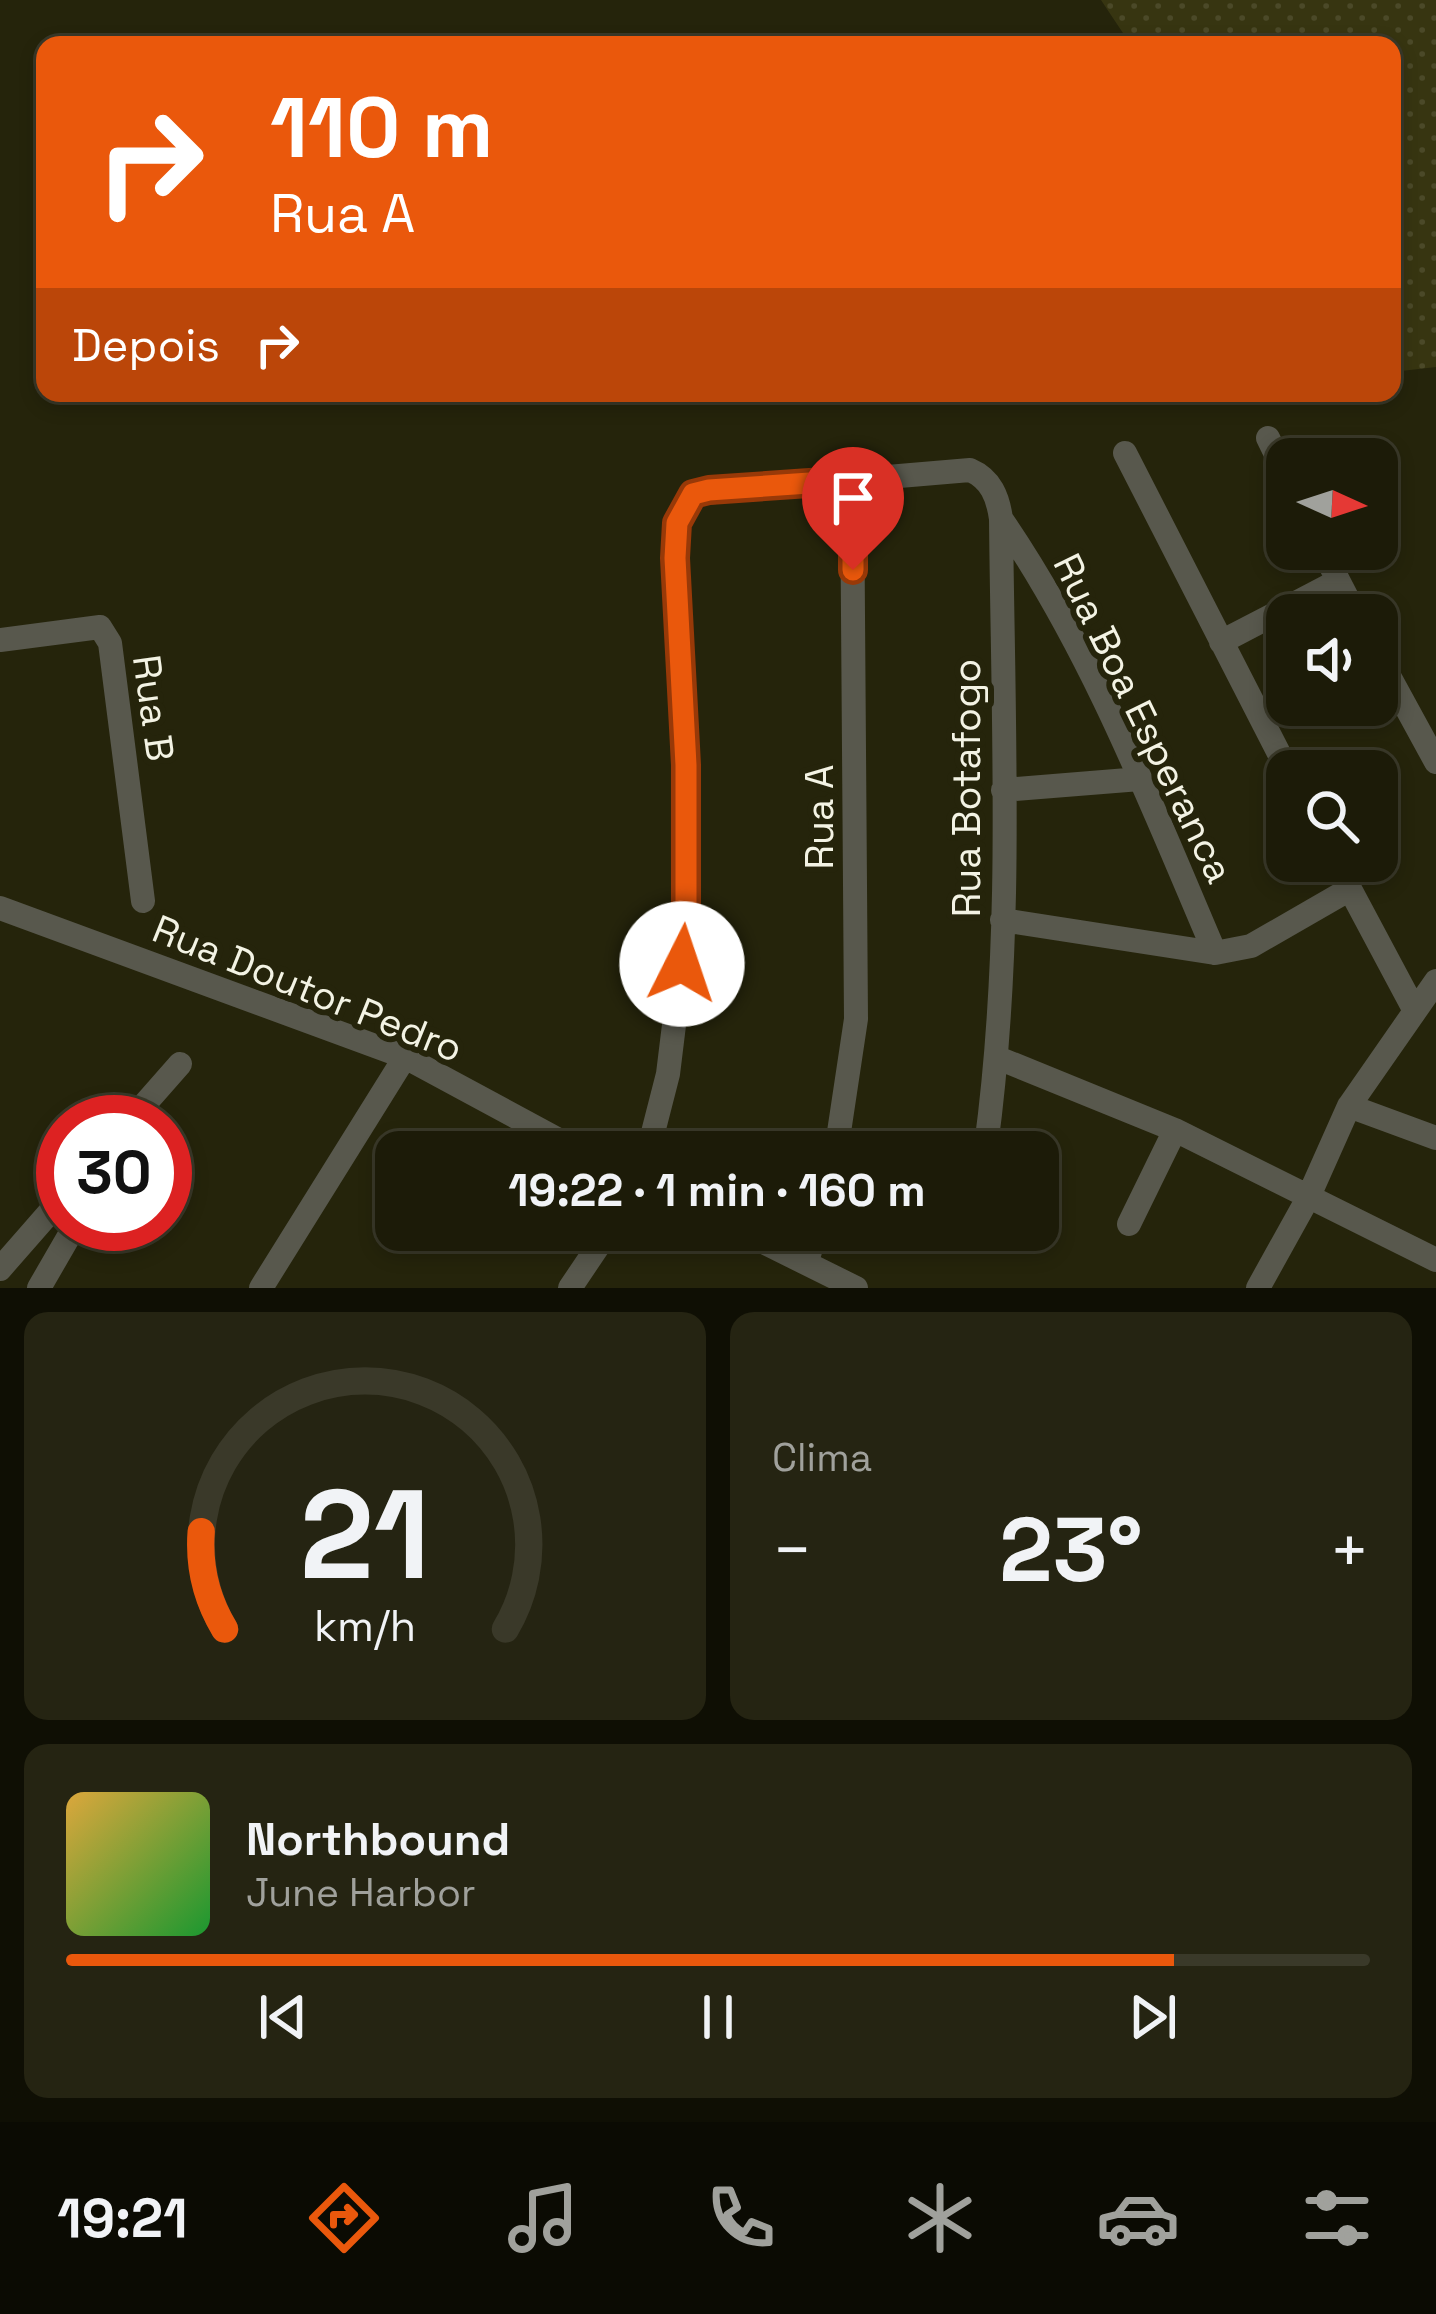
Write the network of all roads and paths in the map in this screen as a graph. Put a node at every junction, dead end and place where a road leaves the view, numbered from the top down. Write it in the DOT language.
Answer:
graph roads {
  1 [pos="1125,453"];
  2 [pos="853,480"];
  3 [pos="1001,518"];
  4 [pos="1332,570"];
  5 [pos="1338,581"];
  6 [pos="1345,594"];
  7 [pos="0,640"];
  8 [pos="1221,642"];
  9 [pos="1398,693"];
  10 [pos="1277,750"];
  11 [pos="1436,763"];
  12 [pos="1140,778"];
  13 [pos="1003,790"];
  14 [pos="1346,882"];
  15 [pos="1350,889"];
  16 [pos="143,901"];
  17 [pos="0,908"];
  18 [pos="1002,920"];
  19 [pos="1215,953"];
  20 [pos="1436,982"];
  21 [pos="1414,1011"];
  22 [pos="405,1057"];
  23 [pos="998,1058"];
  24 [pos="180,1064"];
  25 [pos="153,1095"];
  26 [pos="1349,1106"];
  27 [pos="1175,1130"];
  28 [pos="542,1131"];
  29 [pos="653,1131"];
  30 [pos="839,1131"];
  31 [pos="988,1131"];
  32 [pos="1436,1138"];
  33 [pos="1308,1198"];
  34 [pos="1129,1223"];
  35 [pos="36,1228"];
  36 [pos="60,1251"];
  37 [pos="595,1251"];
  38 [pos="784,1251"];
  39 [pos="810,1251"];
  40 [pos="1436,1260"];
  41 [pos="807,1262"];
  42 [pos="0,1269"];
  43 [pos="39,1288"];
  44 [pos="261,1288"];
  45 [pos="570,1288"];
  46 [pos="856,1288"];
  47 [pos="1258,1288"];
  1 -- 8 [label="street"];
  2 -- 3 [label="street, Rua Boa Esperanca"];
  2 -- 29 [label="street"];
  2 -- 30 [label="street, Rua A"];
  3 -- 12 [label="street, Rua Boa Esperanca"];
  3 -- 13 [label="street, Rua Botafogo"];
  4 -- 5 [label="street"];
  5 -- 6 [label="street"];
  5 -- 8 [label="street"];
  7 -- 16 [label="street, Rua B"];
  8 -- 10 [label="street"];
  9 -- 11 [label="street"];
  12 -- 13 [label="street"];
  12 -- 19 [label="street, Rua Boa Esperanca"];
  13 -- 18 [label="street, Rua Botafogo"];
  14 -- 15 [label="street"];
  15 -- 19 [label="street"];
  15 -- 21 [label="street"];
  17 -- 22 [label="street, Rua Doutor Pedro"];
  18 -- 19 [label="street"];
  18 -- 23 [label="street, Rua Botafogo"];
  20 -- 21 [label="street"];
  21 -- 26 [label="street"];
  22 -- 28 [label="street, Rua Doutor Pedro"];
  22 -- 44 [label="street"];
  23 -- 27 [label="street"];
  23 -- 31 [label="street, Rua Botafogo"];
  24 -- 25 [label="street"];
  26 -- 32 [label="street"];
  26 -- 33 [label="street"];
  27 -- 33 [label="street"];
  27 -- 34 [label="street"];
  33 -- 40 [label="street"];
  33 -- 47 [label="street"];
  35 -- 42 [label="street"];
  36 -- 43 [label="street"];
  37 -- 45 [label="street"];
  38 -- 41 [label="street"];
  39 -- 41 [label="street"];
  41 -- 46 [label="street"];
}
